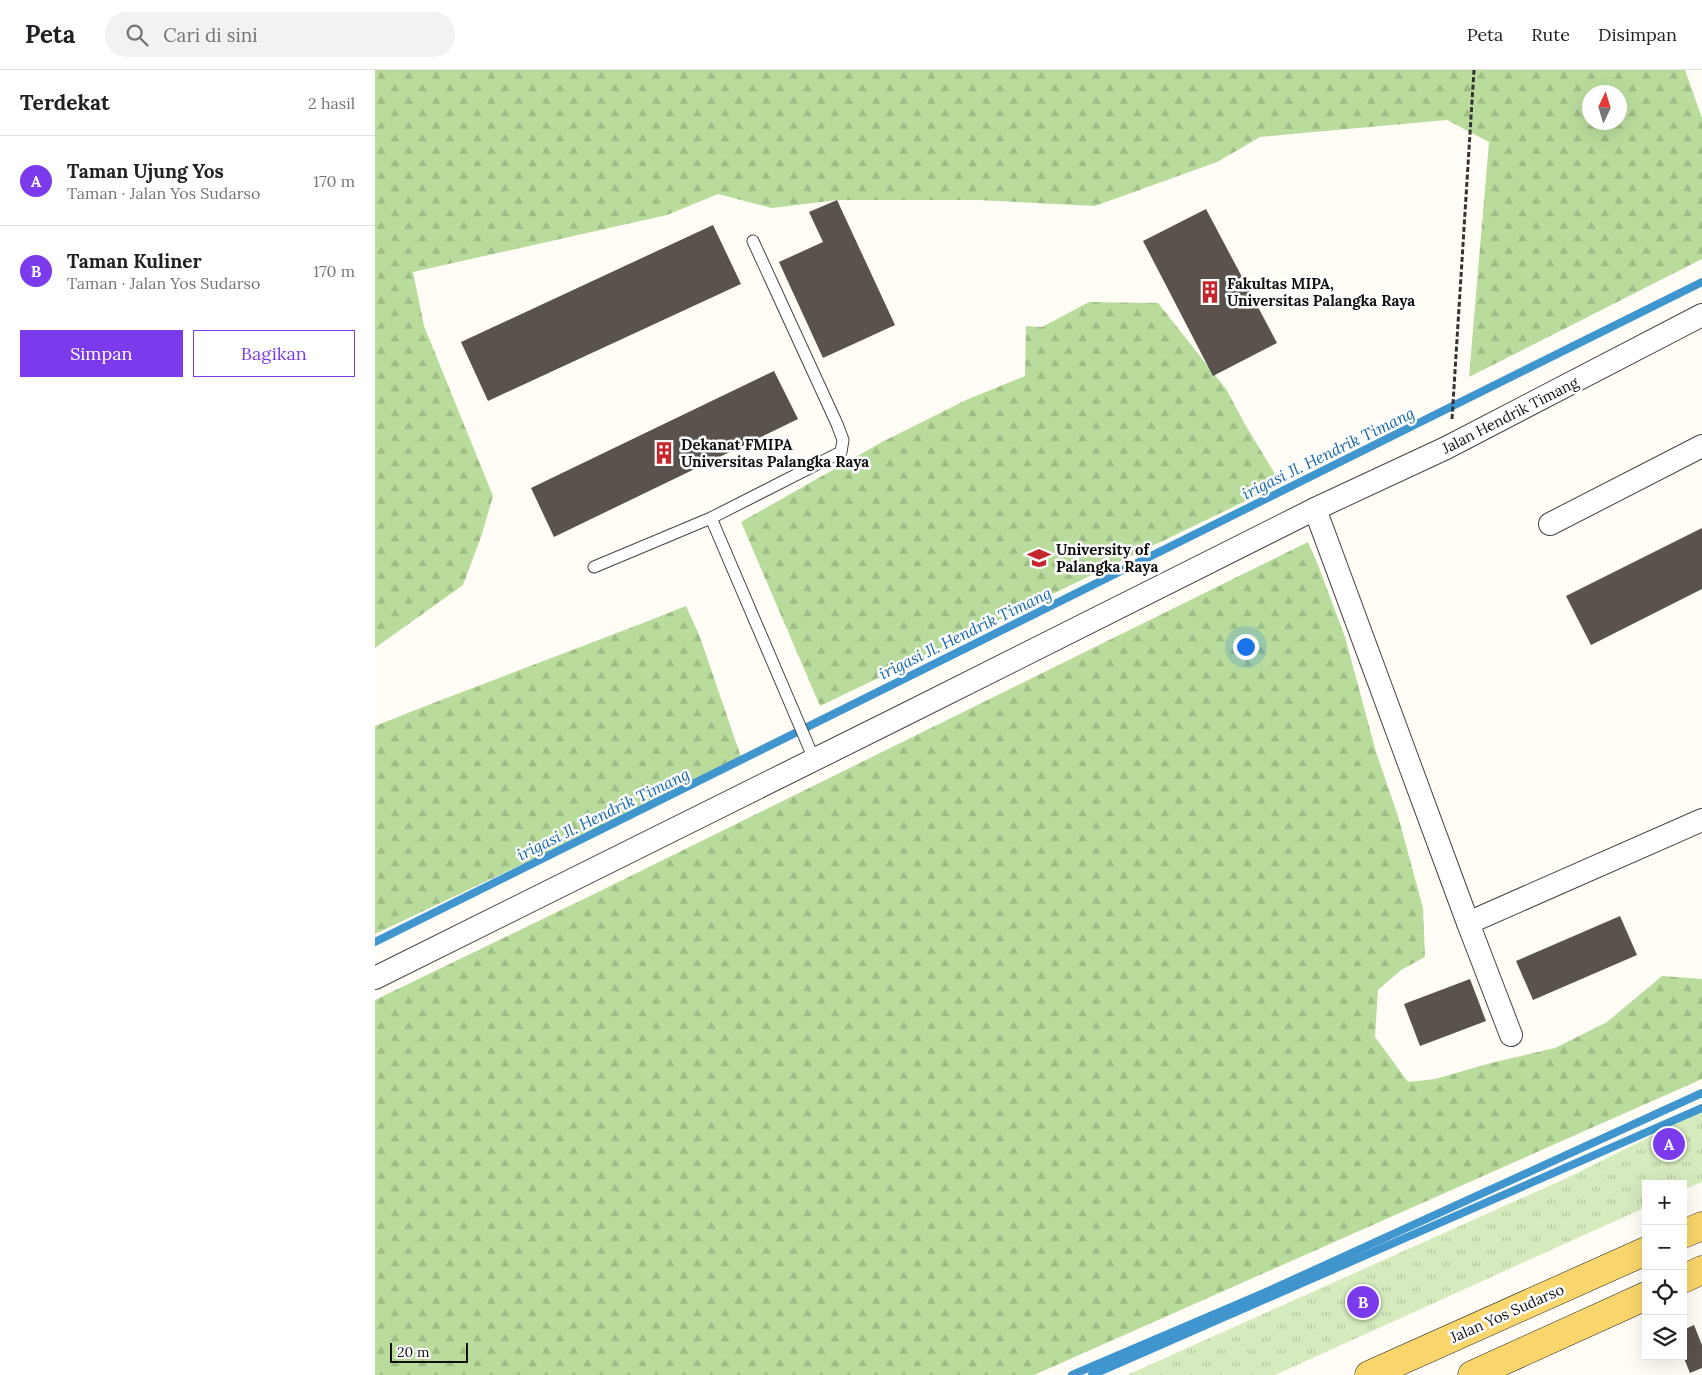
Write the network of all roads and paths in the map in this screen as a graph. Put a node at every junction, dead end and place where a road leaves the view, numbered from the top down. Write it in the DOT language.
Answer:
graph roads {
  1 [pos="1474,70"];
  2 [pos="753,242"];
  3 [pos="1702,315"];
  4 [pos="1452,420"];
  5 [pos="1702,446"];
  6 [pos="1315,509"];
  7 [pos="711,518"];
  8 [pos="1550,524"];
  9 [pos="594,567"];
  10 [pos="811,750"];
  11 [pos="1702,820"];
  12 [pos="1468,923"];
  13 [pos="375,978"];
  14 [pos="1511,1035"];
  15 [pos="1702,1226"];
  16 [pos="1687,1232"];
  17 [pos="1642,1253"];
  18 [pos="1702,1270"];
  19 [pos="1687,1277"];
  20 [pos="1642,1298"];
  21 [pos="1487,1372"];
  22 [pos="1369,1375"];
  1 -- 4 [label="path"];
  2 -- 7 [label="lane"];
  3 -- 6 [label="street, Jalan Hendrik Timang"];
  5 -- 8 [label="street"];
  6 -- 10 [label="street, Jalan Hendrik Timang"];
  6 -- 12 [label="street"];
  7 -- 9 [label="lane"];
  7 -- 10 [label="lane"];
  10 -- 13 [label="street, Jalan Hendrik Timang"];
  11 -- 12 [label="street"];
  12 -- 14 [label="street"];
  15 -- 16 [label="main road"];
  17 -- 22 [label="main road, Jalan Yos Sudarso"];
  18 -- 19 [label="main road"];
  20 -- 21 [label="main road"];
}
